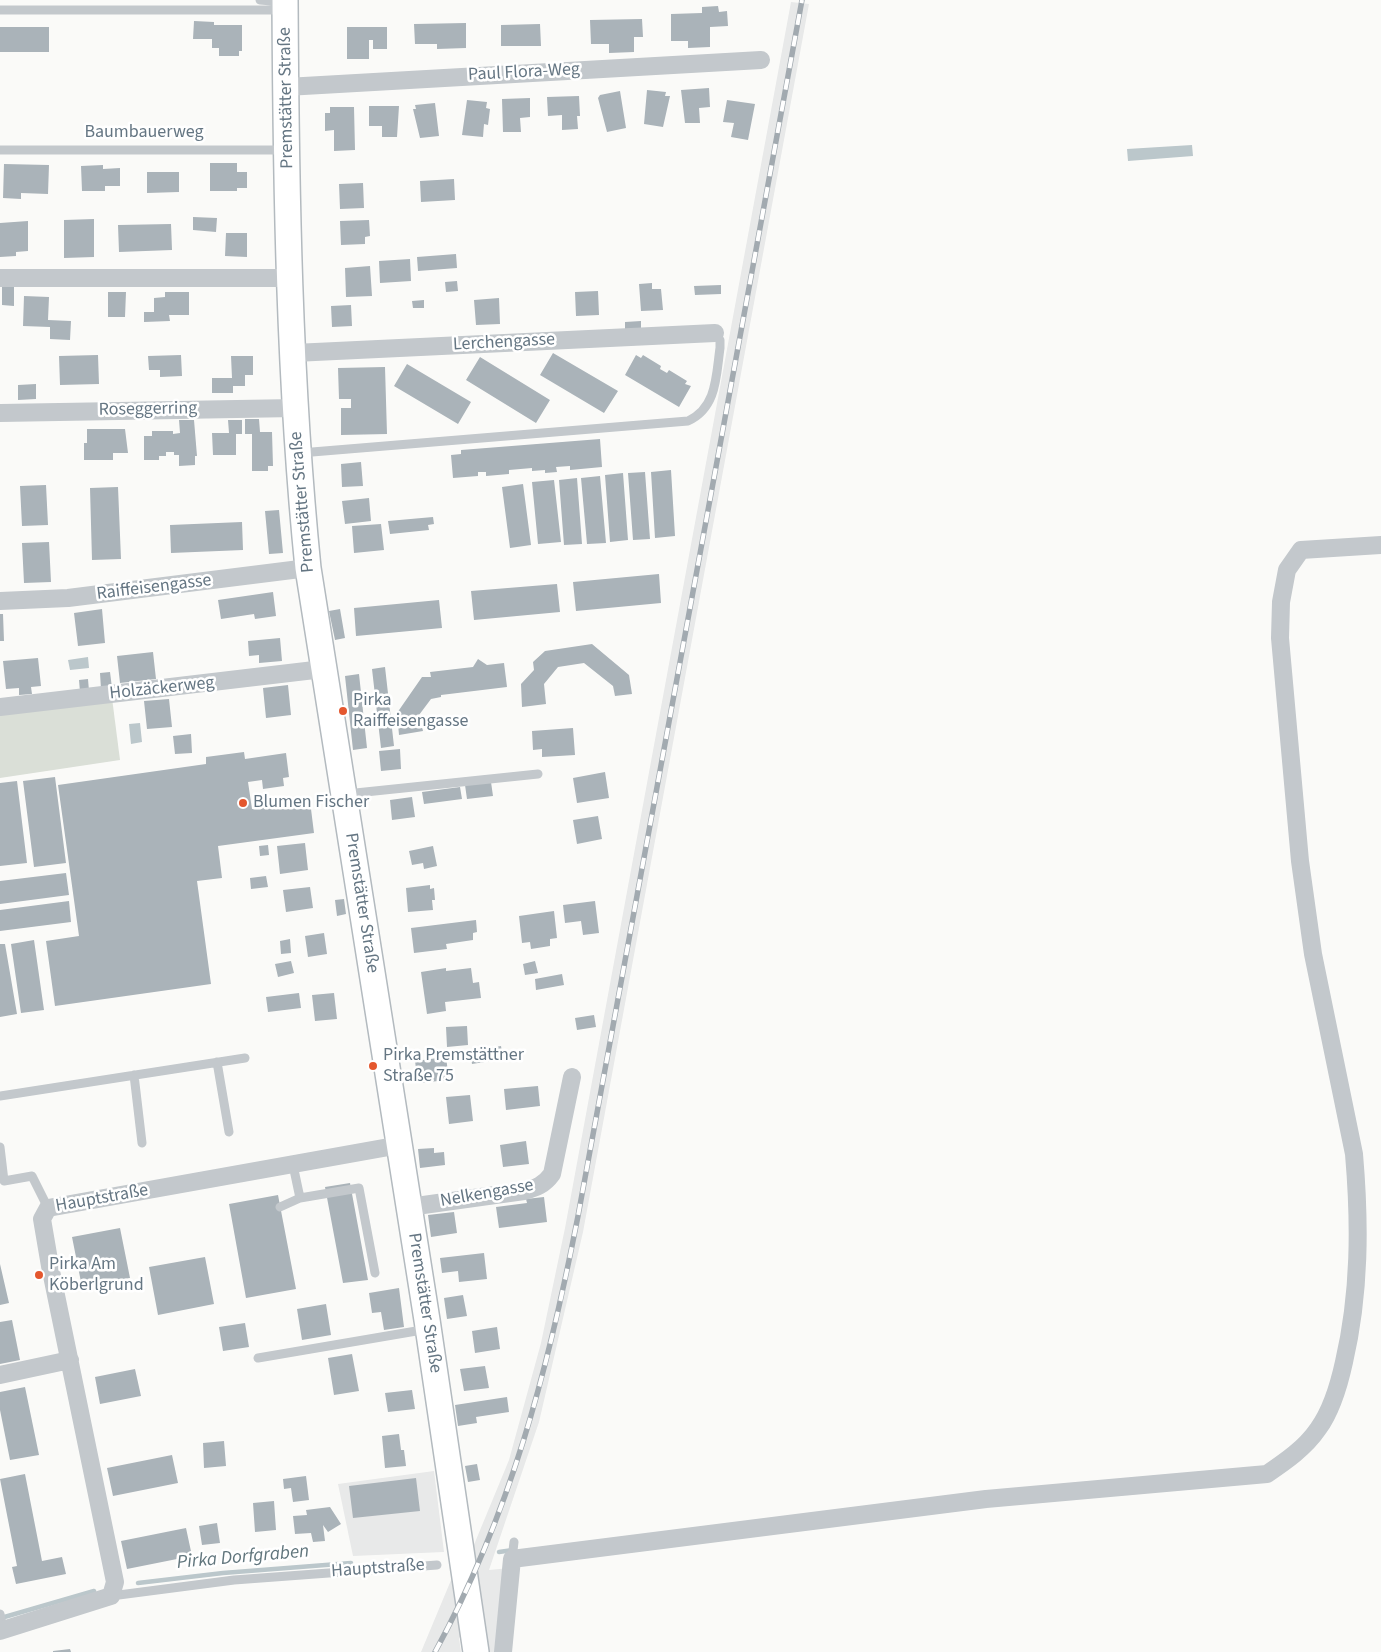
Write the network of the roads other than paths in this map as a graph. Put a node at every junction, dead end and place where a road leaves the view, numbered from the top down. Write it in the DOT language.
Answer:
graph roads {
  1 [pos="260,0"];
  2 [pos="285,4"];
  3 [pos="0,10"];
  4 [pos="761,60"];
  5 [pos="286,87"];
  6 [pos="0,150"];
  7 [pos="288,150"];
  8 [pos="0,278"];
  9 [pos="291,278"];
  10 [pos="715,333"];
  11 [pos="294,353"];
  12 [pos="296,408"];
  13 [pos="0,413"];
  14 [pos="297,453"];
  15 [pos="1381,545"];
  16 [pos="308,568"];
  17 [pos="0,601"];
  18 [pos="323,669"];
  19 [pos="0,707"];
  20 [pos="538,774"];
  21 [pos="343,794"];
  22 [pos="244,1058"];
  23 [pos="217,1062"];
  24 [pos="134,1075"];
  25 [pos="572,1077"];
  26 [pos="0,1096"];
  27 [pos="229,1132"];
  28 [pos="142,1143"];
  29 [pos="400,1145"];
  30 [pos="0,1147"];
  31 [pos="293,1165"];
  32 [pos="300,1198"];
  33 [pos="280,1207"];
  34 [pos="409,1207"];
  35 [pos="48,1208"];
  36 [pos="375,1273"];
  37 [pos="428,1329"];
  38 [pos="258,1358"];
  39 [pos="70,1360"];
  40 [pos="0,1375"];
  41 [pos="437,1565"];
  42 [pos="113,1589"];
  43 [pos="1,1625"];
  44 [pos="476,1652"];
  45 [pos="503,1652"];
  1 -- 2 [label="lane"];
  2 -- 3 [label="lane"];
  2 -- 5 [label="main road, Premstätter Straße"];
  4 -- 5 [label="street, Paul Flora-Weg"];
  5 -- 7 [label="main road, Premstätter Straße"];
  6 -- 7 [label="lane, Baumbauerweg"];
  7 -- 9 [label="main road, Premstätter Straße"];
  8 -- 9 [label="street"];
  9 -- 11 [label="main road, Premstätter Straße"];
  10 -- 11 [label="street, Lerchengasse"];
  10 -- 14 [label="lane"];
  11 -- 12 [label="main road, Premstätter Straße"];
  12 -- 13 [label="street, Roseggerring"];
  12 -- 14 [label="main road, Premstätter Straße"];
  14 -- 16 [label="main road, Premstätter Straße"];
  15 -- 45 [label="street"];
  16 -- 17 [label="street, Raiffeisengasse"];
  16 -- 18 [label="main road, Premstätter Straße"];
  18 -- 19 [label="street, Holzäckerweg"];
  18 -- 21 [label="main road, Premstätter Straße"];
  20 -- 21 [label="lane"];
  21 -- 29 [label="main road, Premstätter Straße"];
  22 -- 23 [label="lane"];
  23 -- 24 [label="lane"];
  23 -- 27 [label="lane"];
  24 -- 26 [label="lane"];
  24 -- 28 [label="lane"];
  25 -- 34 [label="street, Nelkengasse"];
  29 -- 31 [label="street, Hauptstraße"];
  29 -- 34 [label="main road, Premstätter Straße"];
  30 -- 35 [label="lane"];
  31 -- 32 [label="lane"];
  31 -- 35 [label="street, Hauptstraße"];
  32 -- 33 [label="lane"];
  32 -- 36 [label="lane"];
  34 -- 37 [label="main road, Premstätter Straße"];
  35 -- 39 [label="street, Hauptstraße"];
  37 -- 38 [label="lane"];
  37 -- 44 [label="main road, Premstätter Straße"];
  39 -- 40 [label="street"];
  39 -- 42 [label="street, Hauptstraße"];
  41 -- 42 [label="lane, Hauptstraße"];
  42 -- 43 [label="street, Hauptstraße"];
}
